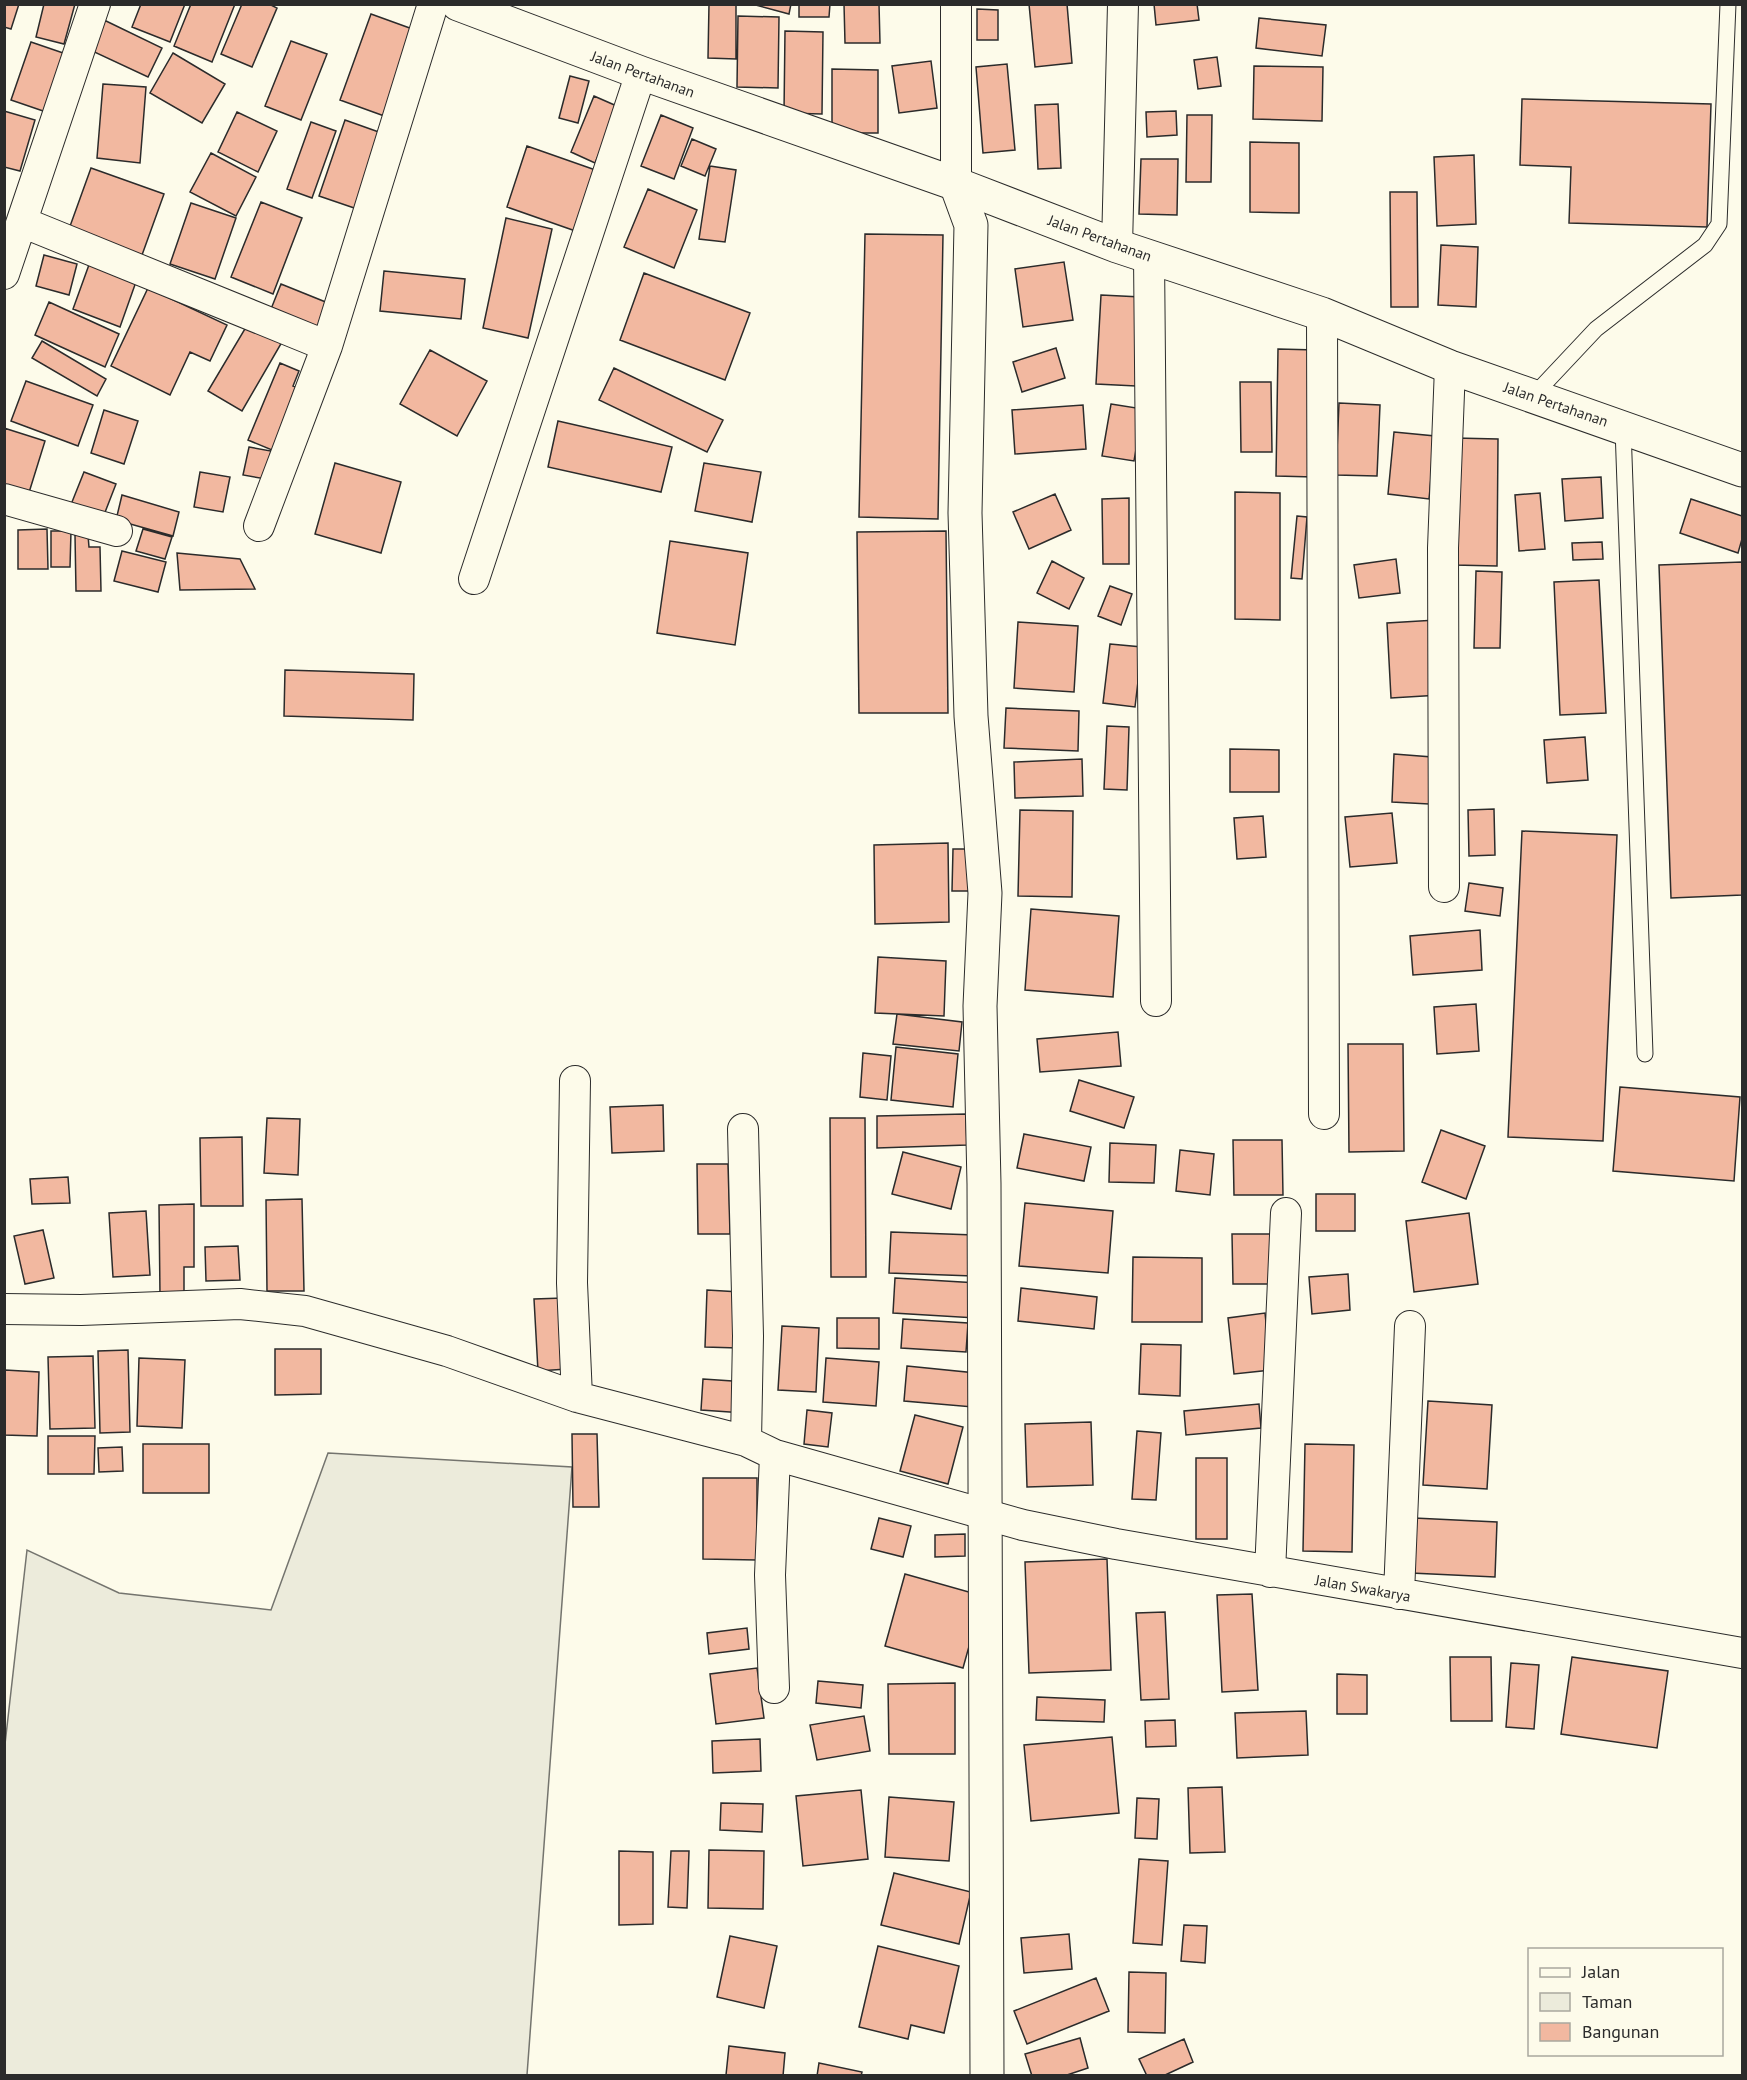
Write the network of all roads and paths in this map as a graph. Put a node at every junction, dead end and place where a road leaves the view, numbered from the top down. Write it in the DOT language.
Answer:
graph roads {
  1 [pos="95,4"];
  2 [pos="433,4"];
  3 [pos="458,4"];
  4 [pos="956,4"];
  5 [pos="1123,4"];
  6 [pos="1728,4"];
  7 [pos="507,13"];
  8 [pos="641,73"];
  9 [pos="956,184"];
  10 [pos="22,222"];
  11 [pos="1117,246"];
  12 [pos="1149,256"];
  13 [pos="4,274"];
  14 [pos="1322,314"];
  15 [pos="327,346"];
  16 [pos="1449,367"];
  17 [pos="1533,396"];
  18 [pos="1623,428"];
  19 [pos="1743,470"];
  20 [pos="4,499"];
  21 [pos="259,526"];
  22 [pos="117,531"];
  23 [pos="474,579"];
  24 [pos="1444,887"];
  25 [pos="1156,1001"];
  26 [pos="1645,1054"];
  27 [pos="575,1081"];
  28 [pos="1324,1114"];
  29 [pos="743,1130"];
  30 [pos="1286,1213"];
  31 [pos="4,1309"];
  32 [pos="1410,1326"];
  33 [pos="577,1397"];
  34 [pos="746,1441"];
  35 [pos="775,1455"];
  36 [pos="986,1514"];
  37 [pos="1270,1572"];
  38 [pos="1399,1594"];
  39 [pos="1743,1653"];
  40 [pos="774,1688"];
  41 [pos="987,2076"];
  1 -- 10 [label="street"];
  2 -- 15 [label="street"];
  3 -- 7 [label="street, Jalan Pertahanan"];
  4 -- 9 [label="street"];
  5 -- 11 [label="street"];
  6 -- 17 [label="lane"];
  7 -- 8 [label="street, Jalan Pertahanan"];
  8 -- 9 [label="street, Jalan Pertahanan"];
  8 -- 23 [label="street"];
  9 -- 11 [label="street, Jalan Pertahanan"];
  9 -- 36 [label="street"];
  10 -- 13 [label="street"];
  10 -- 15 [label="street"];
  11 -- 12 [label="street, Jalan Pertahanan"];
  12 -- 14 [label="street, Jalan Pertahanan"];
  12 -- 25 [label="street"];
  14 -- 16 [label="street, Jalan Pertahanan"];
  14 -- 28 [label="street"];
  15 -- 21 [label="street"];
  16 -- 17 [label="street, Jalan Pertahanan"];
  16 -- 24 [label="street"];
  17 -- 18 [label="street, Jalan Pertahanan"];
  18 -- 19 [label="street, Jalan Pertahanan"];
  18 -- 26 [label="lane"];
  20 -- 22 [label="street"];
  27 -- 33 [label="street"];
  29 -- 34 [label="street"];
  30 -- 37 [label="street"];
  31 -- 33 [label="street, Jalan Swakarya"];
  32 -- 38 [label="street"];
  33 -- 34 [label="street, Jalan Swakarya"];
  34 -- 35 [label="street, Jalan Swakarya"];
  35 -- 36 [label="street, Jalan Swakarya"];
  35 -- 40 [label="street"];
  36 -- 37 [label="street, Jalan Swakarya"];
  36 -- 41 [label="street"];
  37 -- 38 [label="street, Jalan Swakarya"];
  38 -- 39 [label="street, Jalan Swakarya"];
}
